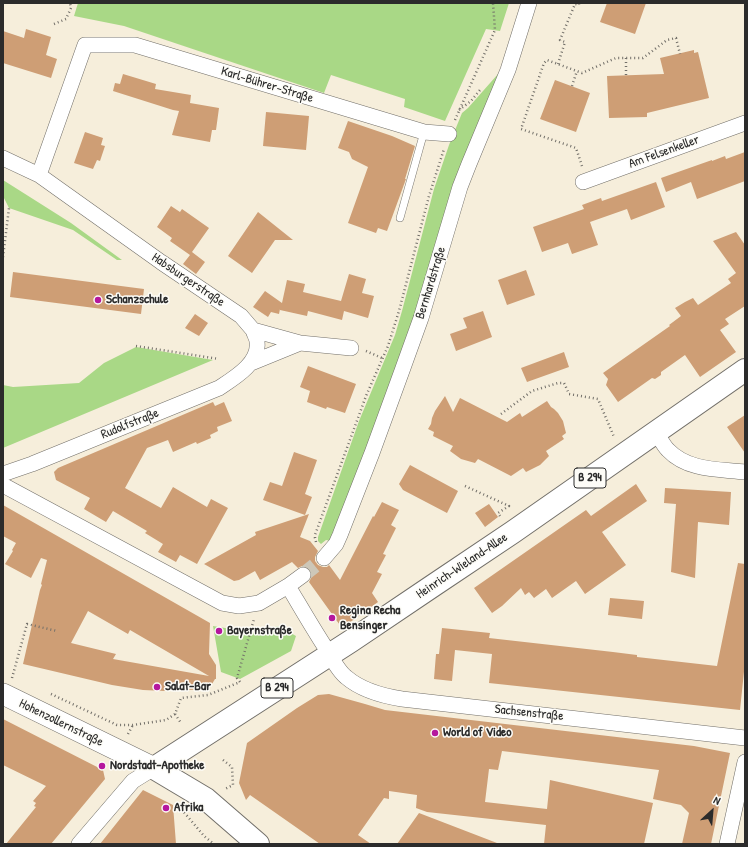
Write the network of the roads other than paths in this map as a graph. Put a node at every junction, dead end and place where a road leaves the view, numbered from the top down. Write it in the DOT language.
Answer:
graph roads {
  1 [pos="529,3"];
  2 [pos="745,123"];
  3 [pos="424,132"];
  4 [pos="449,134"];
  5 [pos="3,158"];
  6 [pos="39,174"];
  7 [pos="585,181"];
  8 [pos="400,218"];
  9 [pos="253,330"];
  10 [pos="300,343"];
  11 [pos="351,348"];
  12 [pos="251,364"];
  13 [pos="745,370"];
  14 [pos="656,432"];
  15 [pos="745,472"];
  16 [pos="3,474"];
  17 [pos="3,485"];
  18 [pos="324,558"];
  19 [pos="303,574"];
  20 [pos="288,586"];
  21 [pos="329,654"];
  22 [pos="5,695"];
  23 [pos="745,738"];
  24 [pos="745,762"];
  25 [pos="154,768"];
  26 [pos="79,844"];
  27 [pos="256,844"];
  28 [pos="727,844"];
  1 -- 18 [label="street, Bernhardstraße"];
  2 -- 7 [label="street, Am Felsenkeller"];
  3 -- 4 [label="street, Karl-Bührer-Straße"];
  3 -- 6 [label="street, Karl-Bührer-Straße"];
  3 -- 8 [label="lane"];
  5 -- 6 [label="street, Habsburgerstraße"];
  6 -- 9 [label="street, Habsburgerstraße"];
  9 -- 10 [label="street"];
  9 -- 12 [label="street"];
  10 -- 11 [label="street"];
  10 -- 12 [label="street, Rudolfstraße"];
  12 -- 16 [label="street, Rudolfstraße"];
  13 -- 14 [label="main road, Heinrich-Wieland-Allee / B 294"];
  14 -- 15 [label="street"];
  14 -- 21 [label="main road, Heinrich-Wieland-Allee / B 294"];
  17 -- 20 [label="street"];
  19 -- 20 [label="street"];
  20 -- 21 [label="street"];
  21 -- 23 [label="street, Sachsenstraße"];
  21 -- 25 [label="main road, Heinrich-Wieland-Allee / B 294"];
  22 -- 25 [label="main road, Hohenzollernstraße"];
  24 -- 28 [label="street"];
  25 -- 26 [label="street"];
  25 -- 27 [label="main road, Hohenzollernstraße"];
}
